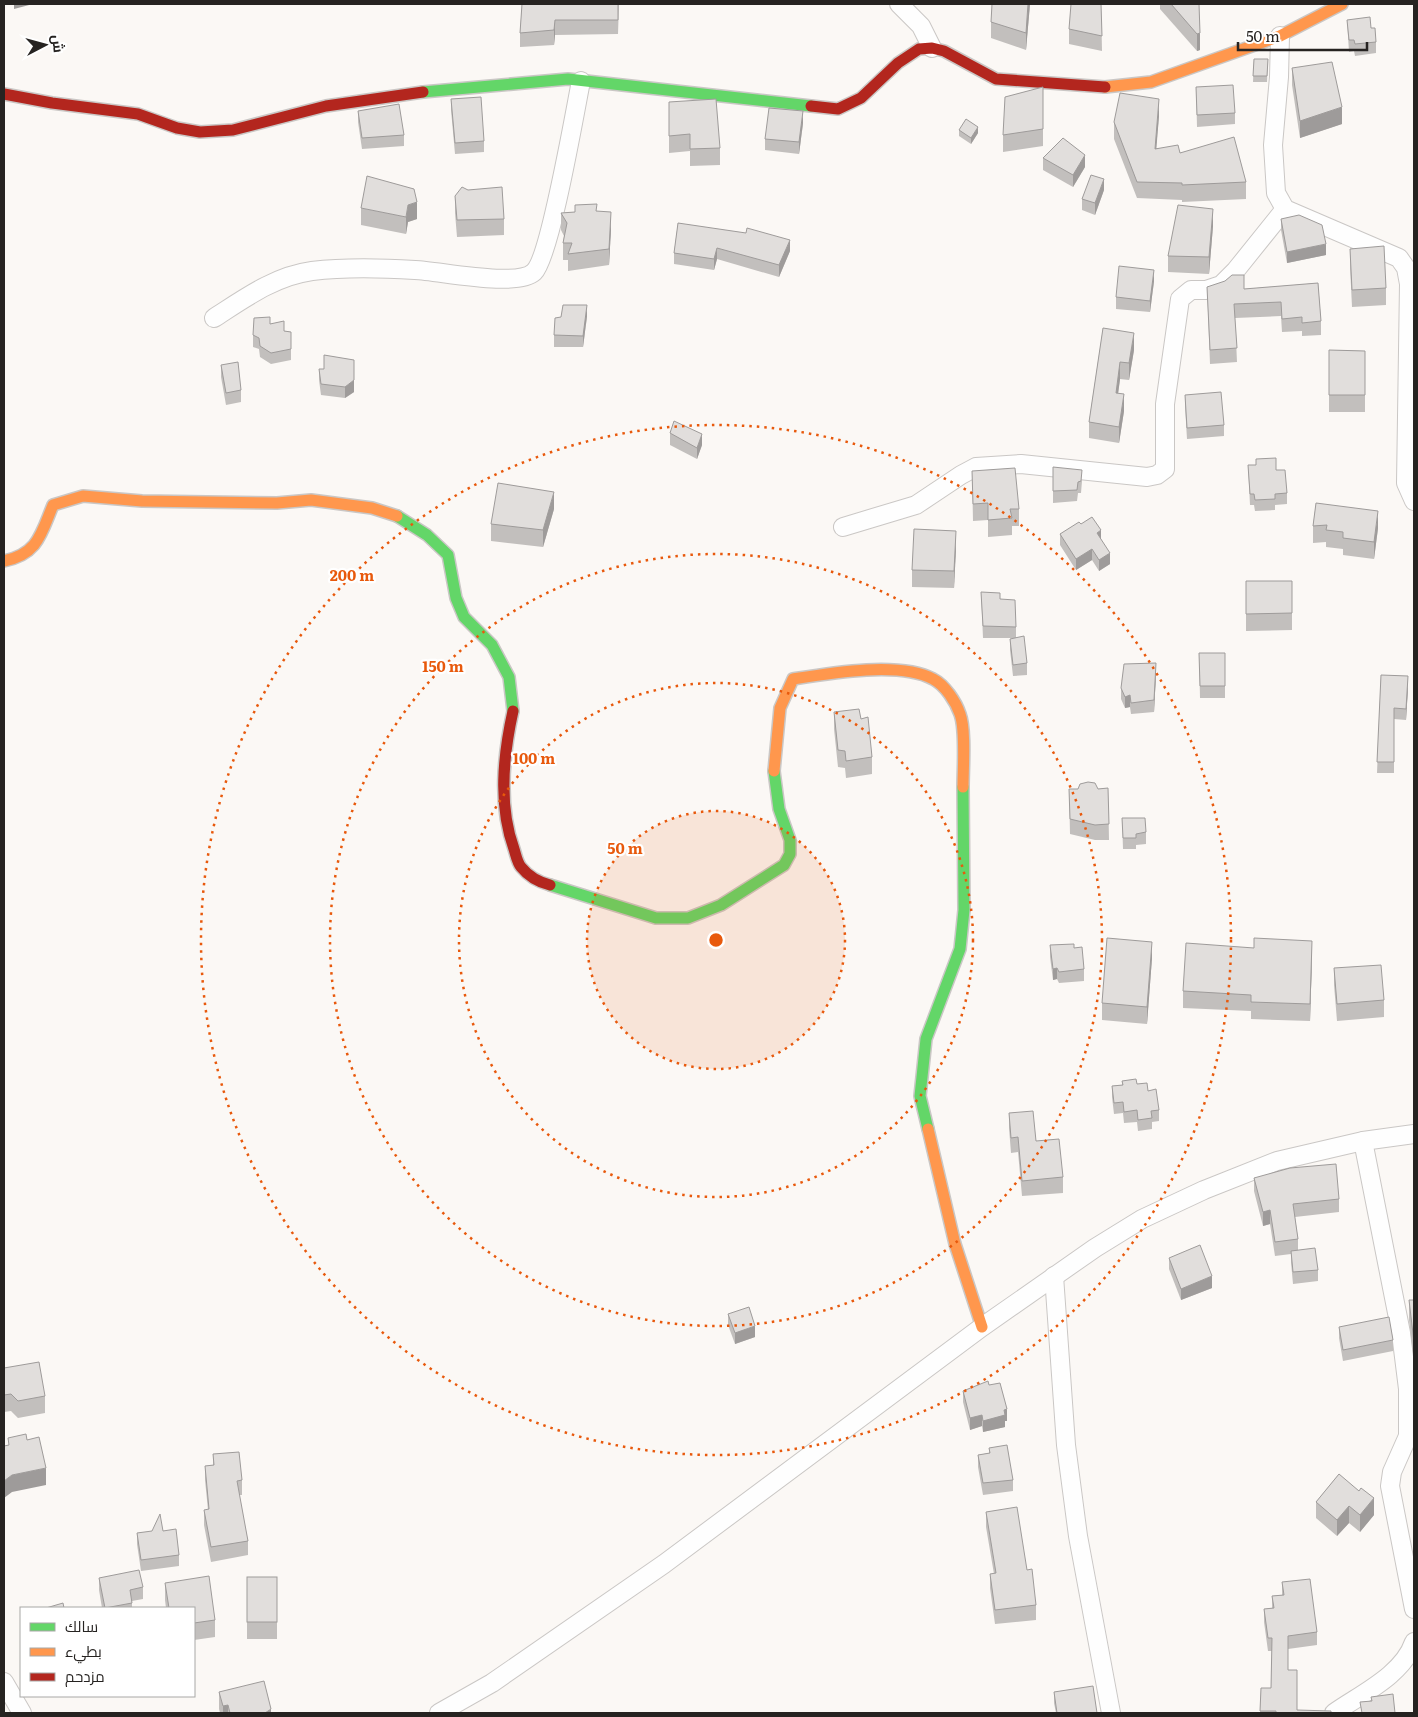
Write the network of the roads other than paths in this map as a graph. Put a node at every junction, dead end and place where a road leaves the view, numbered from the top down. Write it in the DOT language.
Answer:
graph roads {
  1 [pos="898,4"];
  2 [pos="1342,4"];
  3 [pos="1280,36"];
  4 [pos="932,48"];
  5 [pos="581,81"];
  6 [pos="4,94"];
  7 [pos="1285,209"];
  8 [pos="214,318"];
  9 [pos="1414,501"];
  10 [pos="843,527"];
  11 [pos="4,561"];
  12 [pos="1414,1134"];
  13 [pos="1363,1141"];
  14 [pos="1054,1276"];
  15 [pos="982,1327"];
  16 [pos="1412,1427"];
  17 [pos="1414,1609"];
  18 [pos="1414,1642"];
  19 [pos="4,1682"];
  20 [pos="22,1713"];
  21 [pos="439,1713"];
  22 [pos="1111,1713"];
  23 [pos="1334,1713"];
  1 -- 4 [label="street"];
  2 -- 3 [label="street"];
  3 -- 4 [label="street"];
  3 -- 7 [label="street"];
  4 -- 5 [label="street"];
  5 -- 6 [label="street"];
  5 -- 8 [label="street"];
  7 -- 9 [label="street"];
  7 -- 10 [label="street"];
  11 -- 15 [label="street"];
  12 -- 13 [label="street"];
  13 -- 14 [label="street"];
  13 -- 16 [label="street"];
  14 -- 15 [label="street"];
  14 -- 22 [label="street"];
  15 -- 21 [label="street"];
  16 -- 17 [label="street"];
  18 -- 23 [label="street"];
  19 -- 20 [label="street"];
}
